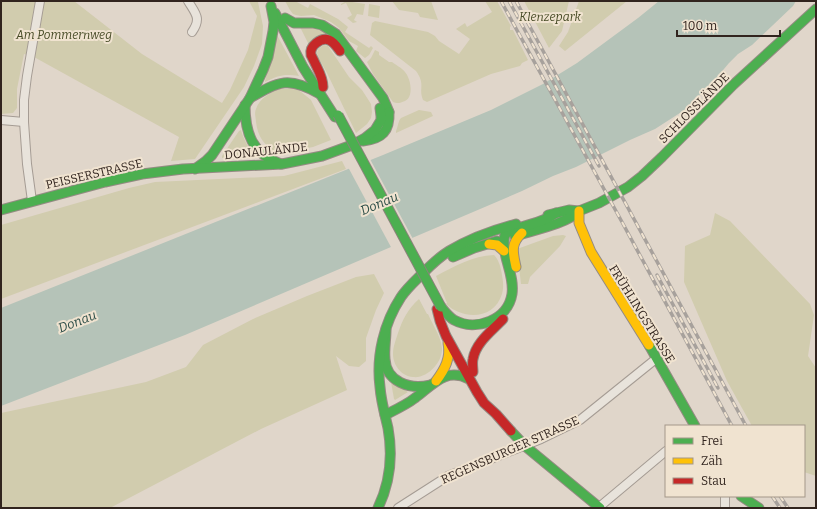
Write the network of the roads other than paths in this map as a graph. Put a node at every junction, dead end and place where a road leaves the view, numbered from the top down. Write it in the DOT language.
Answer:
graph roads {
  1 [pos="40,1"];
  2 [pos="188,1"];
  3 [pos="272,3"];
  4 [pos="816,9"];
  5 [pos="285,18"];
  6 [pos="192,32"];
  7 [pos="322,90"];
  8 [pos="248,101"];
  9 [pos="1,120"];
  10 [pos="24,122"];
  11 [pos="361,141"];
  12 [pos="281,164"];
  13 [pos="194,169"];
  14 [pos="32,201"];
  15 [pos="1,210"];
  16 [pos="579,210"];
  17 [pos="556,213"];
  18 [pos="522,233"];
  19 [pos="504,239"];
  20 [pos="489,244"];
  21 [pos="504,251"];
  22 [pos="429,268"];
  23 [pos="439,308"];
  24 [pos="386,330"];
  25 [pos="446,336"];
  26 [pos="657,358"];
  27 [pos="471,376"];
  28 [pos="434,383"];
  29 [pos="385,415"];
  30 [pos="694,425"];
  31 [pos="524,446"];
  32 [pos="665,452"];
  33 [pos="725,497"];
  34 [pos="743,497"];
  35 [pos="378,508"];
  36 [pos="398,508"];
  37 [pos="599,508"];
  38 [pos="725,508"];
  39 [pos="760,508"];
  1 -- 10 [label="street"];
  2 -- 6 [label="street"];
  3 -- 5 [label="main road"];
  3 -- 7 [label="main road"];
  3 -- 8 [label="main road"];
  4 -- 16 [label="main road, SCHLOSSLÄNDE"];
  5 -- 7 [label="main road"];
  5 -- 11 [label="main road"];
  7 -- 8 [label="main road"];
  7 -- 11 [label="main road"];
  7 -- 23 [label="main road, bridge"];
  8 -- 12 [label="main road"];
  8 -- 13 [label="main road"];
  9 -- 10 [label="street"];
  10 -- 14 [label="street"];
  11 -- 12 [label="main road, DONAULÄNDE"];
  12 -- 13 [label="main road, DONAULÄNDE"];
  13 -- 14 [label="main road, PEISSERSTRASSE"];
  14 -- 15 [label="main road, PEISSERSTRASSE"];
  16 -- 17 [label="main road"];
  16 -- 18 [label="main road"];
  16 -- 26 [label="main road, FRÜHLINGSTRASSE"];
  17 -- 19 [label="main road"];
  17 -- 22 [label="main road"];
  18 -- 19 [label="main road"];
  18 -- 27 [label="main road"];
  19 -- 20 [label="main road"];
  19 -- 21 [label="main road"];
  20 -- 21 [label="main road"];
  20 -- 22 [label="main road"];
  21 -- 23 [label="main road"];
  22 -- 24 [label="main road"];
  23 -- 25 [label="main road"];
  23 -- 27 [label="main road"];
  24 -- 28 [label="main road"];
  24 -- 29 [label="main road"];
  25 -- 27 [label="main road"];
  25 -- 28 [label="main road"];
  26 -- 30 [label="main road, FRÜHLINGSTRASSE"];
  26 -- 31 [label="street, REGENSBURGER STRASSE"];
  27 -- 28 [label="main road"];
  27 -- 31 [label="main road"];
  28 -- 29 [label="main road"];
  29 -- 35 [label="main road"];
  31 -- 36 [label="street, REGENSBURGER STRASSE"];
  31 -- 37 [label="main road"];
  32 -- 37 [label="street"];
  33 -- 38 [label="street"];
  34 -- 39 [label="main road"];
}
